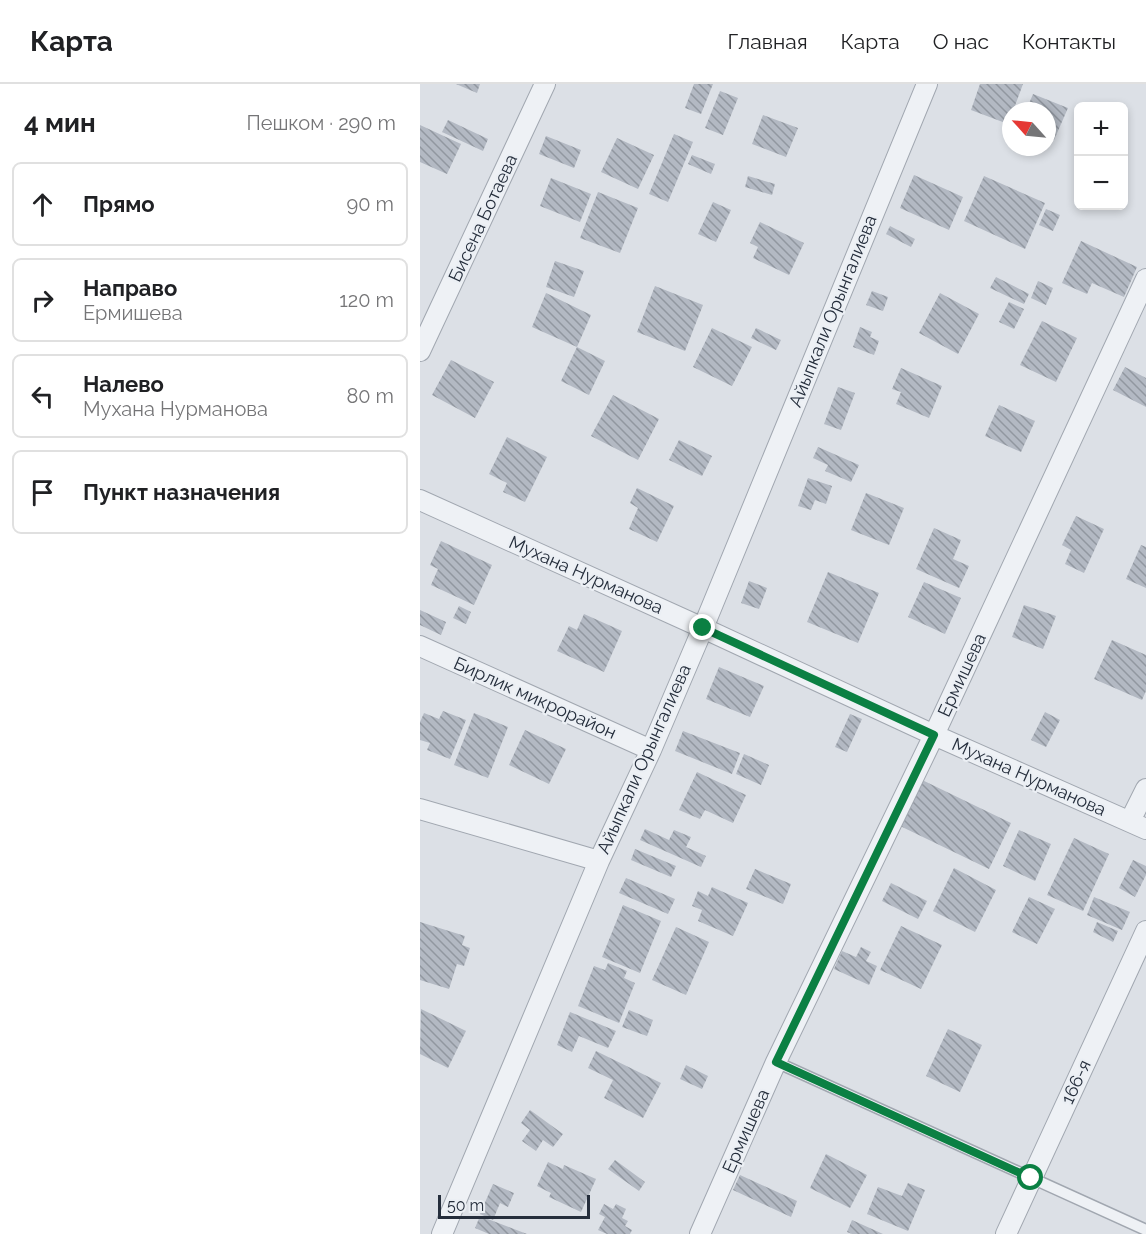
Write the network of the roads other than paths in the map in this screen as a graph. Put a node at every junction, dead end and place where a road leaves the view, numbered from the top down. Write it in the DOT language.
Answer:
graph roads {
  1 [pos="545,84"];
  2 [pos="927,84"];
  3 [pos="1146,279"];
  4 [pos="420,351"];
  5 [pos="420,500"];
  6 [pos="703,628"];
  7 [pos="420,646"];
  8 [pos="934,735"];
  9 [pos="651,750"];
  10 [pos="1146,789"];
  11 [pos="420,809"];
  12 [pos="1138,825"];
  13 [pos="599,861"];
  14 [pos="1146,930"];
  15 [pos="776,1062"];
  16 [pos="1031,1178"];
  17 [pos="1146,1230"];
  18 [pos="442,1234"];
  19 [pos="700,1234"];
  20 [pos="1006,1234"];
  1 -- 4 [label="street, Бисена Ботаева"];
  2 -- 6 [label="street, Айыпкали Орынгалиева"];
  3 -- 8 [label="street, Ермишева"];
  5 -- 6 [label="street, Мухана Нурманова"];
  6 -- 8 [label="street, Мухана Нурманова"];
  6 -- 9 [label="street, Айыпкали Орынгалиева"];
  7 -- 9 [label="street, Бирлик микрорайон"];
  8 -- 12 [label="street, Мухана Нурманова"];
  8 -- 15 [label="street, Ермишева"];
  9 -- 13 [label="street, Айыпкали Орынгалиева"];
  10 -- 12 [label="street"];
  11 -- 13 [label="street"];
  13 -- 18 [label="street, Айыпкали Орынгалиева"];
  14 -- 16 [label="street, 166-я"];
  15 -- 16 [label="lane"];
  15 -- 19 [label="street, Ермишева"];
  16 -- 17 [label="lane"];
  16 -- 20 [label="street, 166-я"];
}
